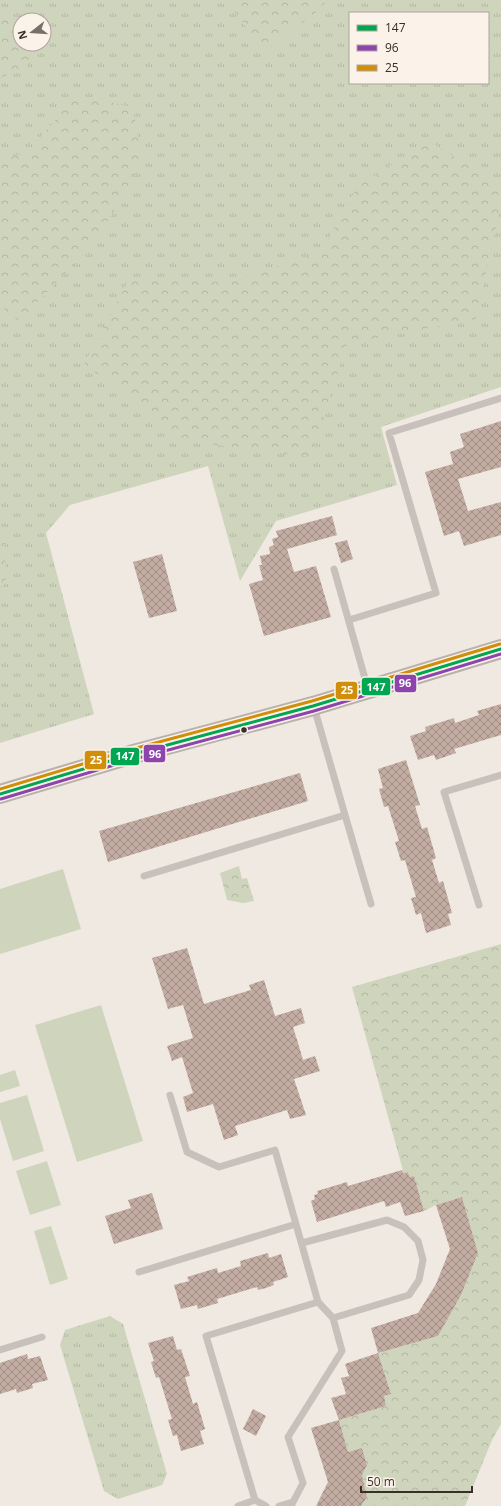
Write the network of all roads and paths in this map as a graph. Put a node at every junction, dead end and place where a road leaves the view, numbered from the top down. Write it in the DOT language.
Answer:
graph roads {
  1 [pos="501,398"];
  2 [pos="334,569"];
  3 [pos="349,620"];
  4 [pos="501,649"];
  5 [pos="368,689"];
  6 [pos="314,706"];
  7 [pos="501,775"];
  8 [pos="0,794"];
  9 [pos="345,815"];
  10 [pos="144,876"];
  11 [pos="371,904"];
  12 [pos="479,904"];
  13 [pos="170,1095"];
  14 [pos="296,1224"];
  15 [pos="302,1243"];
  16 [pos="139,1272"];
  17 [pos="318,1302"];
  18 [pos="333,1318"];
  19 [pos="42,1337"];
  20 [pos="0,1350"];
  21 [pos="254,1500"];
  22 [pos="292,1504"];
  23 [pos="238,1506"];
  24 [pos="266,1506"];
  25 [pos="279,1506"];
  1 -- 3 [label="lane"];
  2 -- 3 [label="lane"];
  3 -- 5 [label="lane"];
  4 -- 5 [label="main road"];
  5 -- 6 [label="main road"];
  6 -- 8 [label="main road"];
  6 -- 9 [label="lane"];
  7 -- 12 [label="lane"];
  9 -- 10 [label="lane"];
  9 -- 11 [label="lane"];
  13 -- 14 [label="lane"];
  14 -- 15 [label="lane"];
  14 -- 16 [label="lane"];
  15 -- 17 [label="lane"];
  15 -- 18 [label="lane"];
  17 -- 18 [label="lane"];
  17 -- 21 [label="lane"];
  18 -- 22 [label="lane"];
  19 -- 20 [label="lane"];
  21 -- 23 [label="lane"];
  21 -- 24 [label="lane"];
  22 -- 25 [label="lane"];
}
